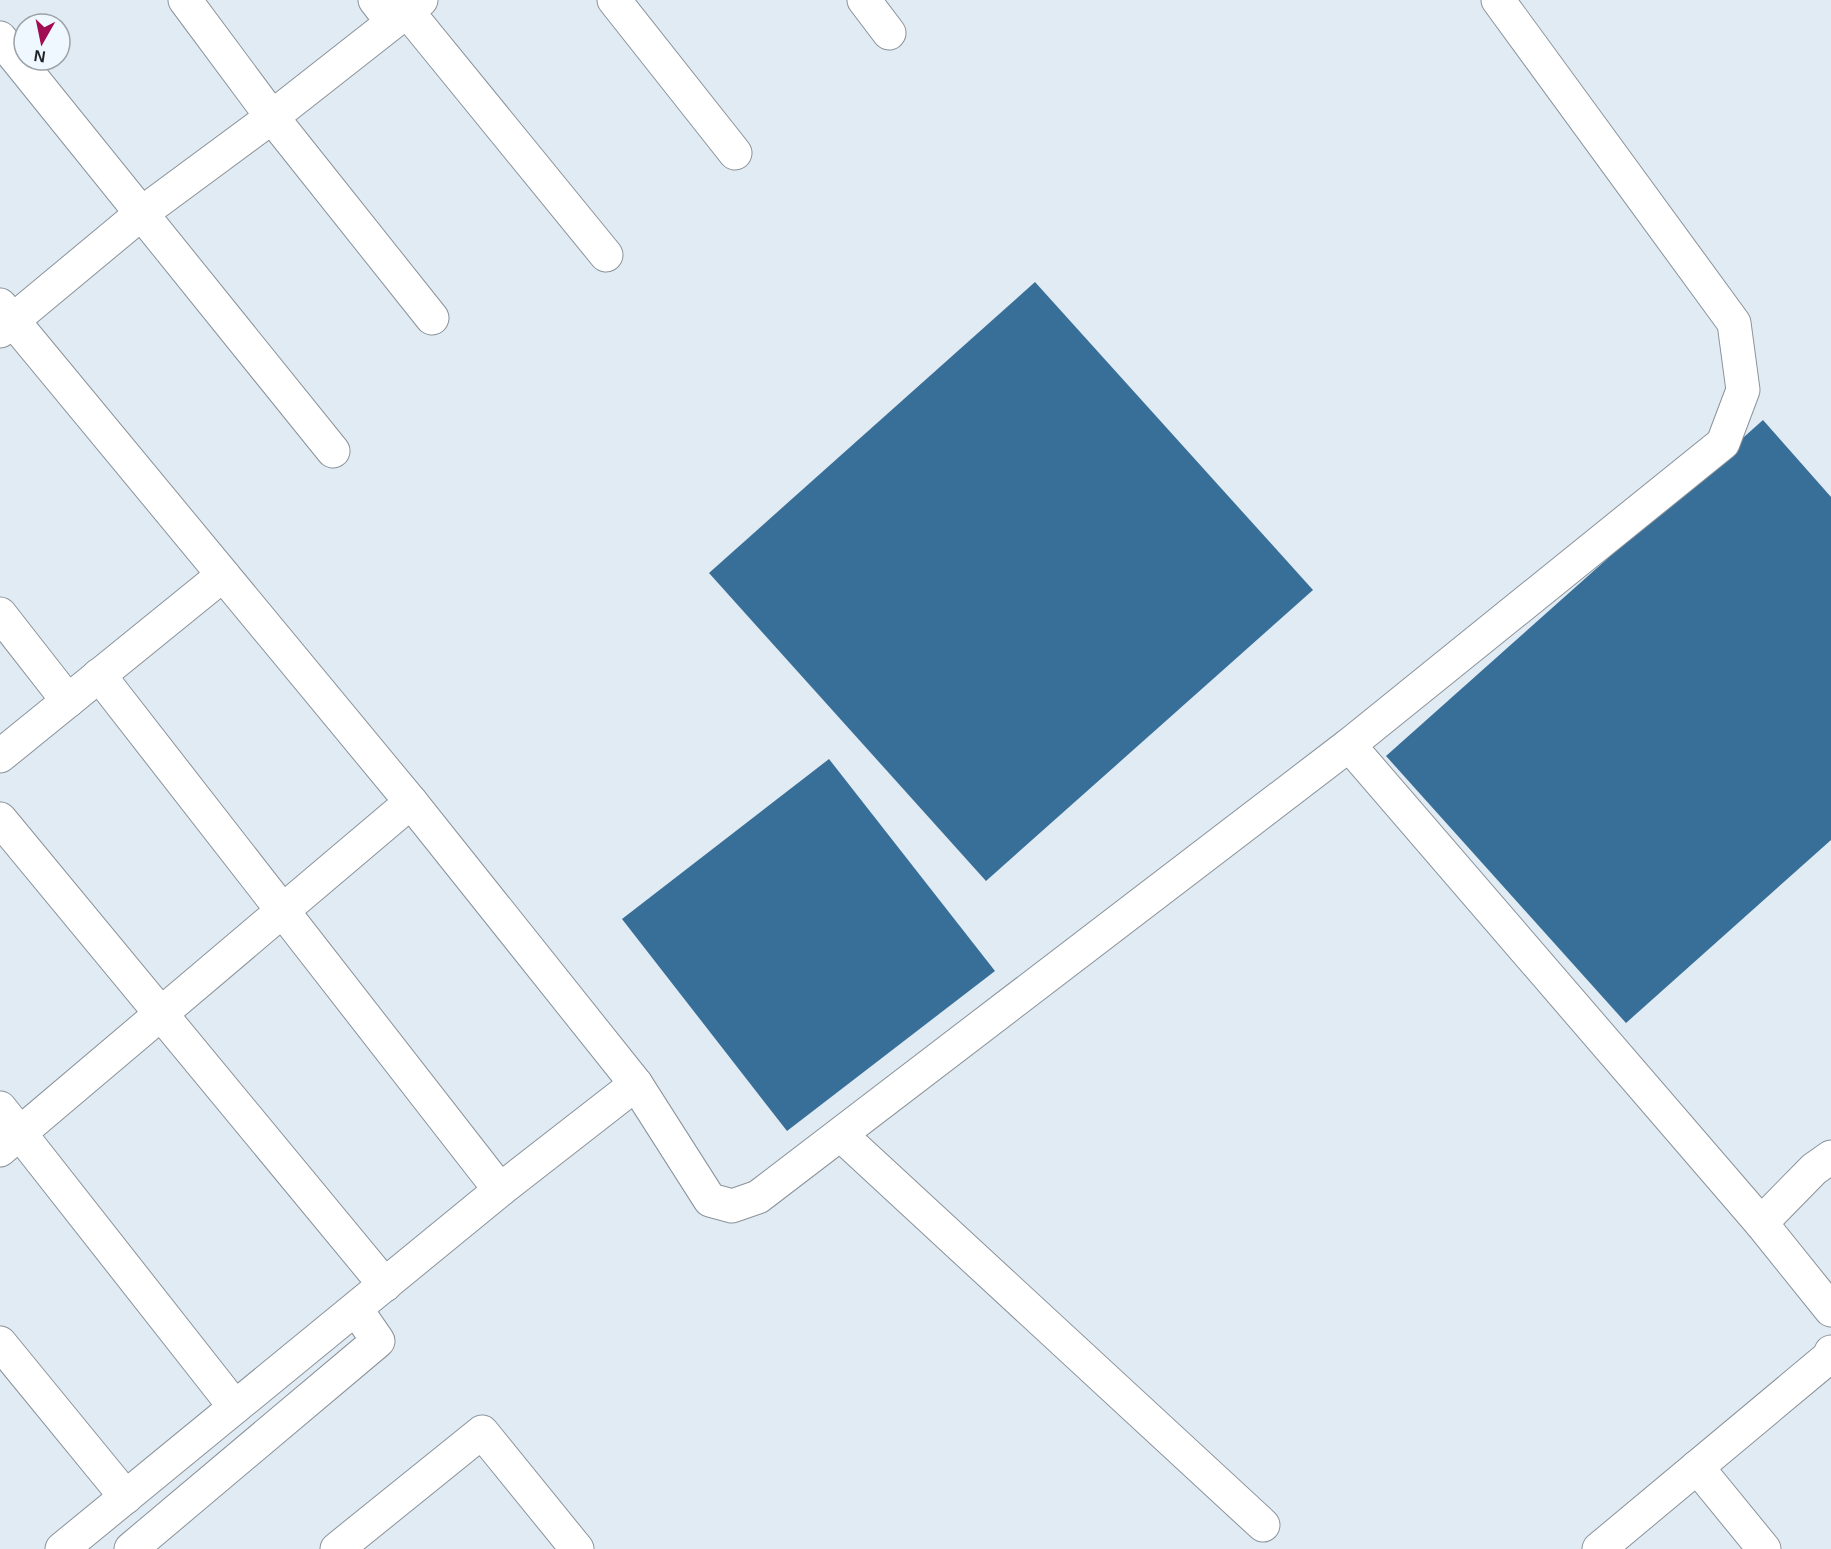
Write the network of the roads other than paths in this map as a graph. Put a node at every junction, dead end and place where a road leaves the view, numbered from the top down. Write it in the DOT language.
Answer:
graph roads {
  1 [pos="185,0"];
  2 [pos="614,0"];
  3 [pos="864,0"];
  4 [pos="1498,0"];
  5 [pos="399,8"];
  6 [pos="889,33"];
  7 [pos="0,38"];
  8 [pos="272,117"];
  9 [pos="735,153"];
  10 [pos="142,213"];
  11 [pos="606,255"];
  12 [pos="432,318"];
  13 [pos="4,319"];
  14 [pos="333,451"];
  15 [pos="223,575"];
  16 [pos="0,614"];
  17 [pos="99,675"];
  18 [pos="68,701"];
  19 [pos="1349,745"];
  20 [pos="0,756"];
  21 [pos="411,802"];
  22 [pos="0,819"];
  23 [pos="283,911"];
  24 [pos="161,1014"];
  25 [pos="636,1084"];
  26 [pos="0,1108"];
  27 [pos="841,1135"];
  28 [pos="10,1142"];
  29 [pos="1831,1157"];
  30 [pos="500,1190"];
  31 [pos="1761,1223"];
  32 [pos="385,1285"];
  33 [pos="356,1309"];
  34 [pos="1831,1310"];
  35 [pos="0,1343"];
  36 [pos="1831,1352"];
  37 [pos="235,1407"];
  38 [pos="1697,1467"];
  39 [pos="126,1497"];
  40 [pos="1263,1525"];
  41 [pos="62,1549"];
  42 [pos="131,1549"];
  43 [pos="337,1549"];
  44 [pos="577,1549"];
  45 [pos="1599,1549"];
  46 [pos="1764,1549"];
  1 -- 8 [label="street"];
  2 -- 9 [label="street"];
  3 -- 6 [label="street"];
  4 -- 19 [label="street"];
  5 -- 8 [label="street"];
  5 -- 11 [label="street"];
  7 -- 10 [label="street"];
  8 -- 10 [label="street"];
  8 -- 12 [label="street"];
  10 -- 13 [label="street"];
  10 -- 14 [label="street"];
  13 -- 15 [label="street"];
  15 -- 17 [label="street"];
  15 -- 21 [label="street"];
  16 -- 18 [label="street"];
  17 -- 18 [label="street"];
  17 -- 23 [label="street"];
  18 -- 20 [label="street"];
  19 -- 27 [label="street"];
  19 -- 31 [label="street"];
  21 -- 23 [label="street"];
  21 -- 25 [label="street"];
  22 -- 24 [label="street"];
  23 -- 24 [label="street"];
  23 -- 30 [label="street"];
  24 -- 28 [label="street"];
  24 -- 32 [label="street"];
  25 -- 27 [label="street"];
  25 -- 30 [label="street"];
  26 -- 28 [label="street"];
  27 -- 40 [label="street"];
  28 -- 37 [label="street"];
  29 -- 31 [label="street"];
  30 -- 32 [label="street"];
  31 -- 34 [label="street"];
  32 -- 33 [label="street"];
  33 -- 37 [label="street"];
  33 -- 42 [label="street"];
  35 -- 39 [label="street"];
  36 -- 38 [label="street"];
  37 -- 39 [label="street"];
  38 -- 45 [label="street"];
  38 -- 46 [label="street"];
  39 -- 41 [label="street"];
  43 -- 44 [label="street"];
}
